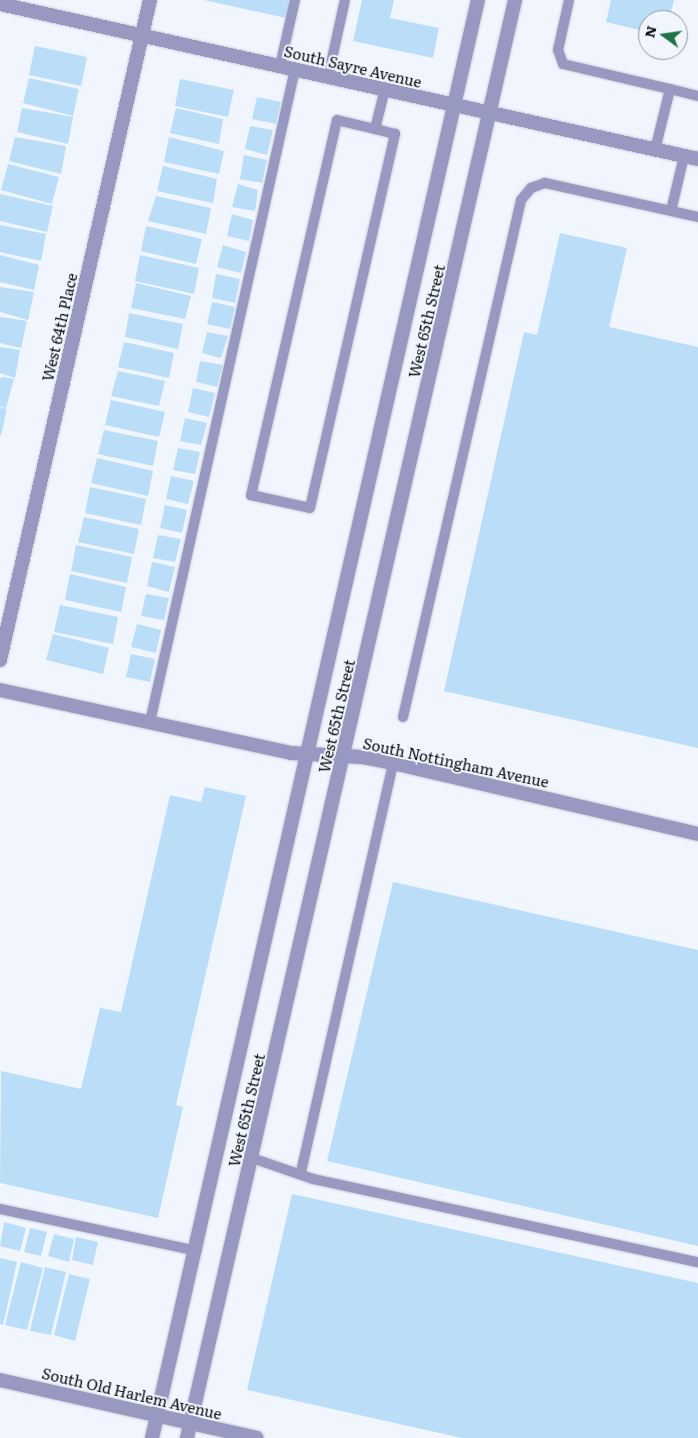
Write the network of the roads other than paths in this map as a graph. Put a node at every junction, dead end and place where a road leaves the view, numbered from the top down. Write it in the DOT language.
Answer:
graph roads {
  1 [pos="150,0"];
  2 [pos="295,0"];
  3 [pos="345,0"];
  4 [pos="478,0"];
  5 [pos="515,0"];
  6 [pos="569,0"];
  7 [pos="0,4"];
  8 [pos="142,35"];
  9 [pos="280,66"];
  10 [pos="295,69"];
  11 [pos="328,77"];
  12 [pos="385,89"];
  13 [pos="670,89"];
  14 [pos="698,96"];
  15 [pos="455,105"];
  16 [pos="490,113"];
  17 [pos="375,129"];
  18 [pos="655,150"];
  19 [pos="684,156"];
  20 [pos="698,159"];
  21 [pos="671,211"];
  22 [pos="698,217"];
  23 [pos="0,660"];
  24 [pos="0,690"];
  25 [pos="403,717"];
  26 [pos="150,722"];
  27 [pos="309,754"];
  28 [pos="343,756"];
  29 [pos="393,763"];
  30 [pos="698,834"];
  31 [pos="252,1158"];
  32 [pos="300,1172"];
  33 [pos="0,1209"];
  34 [pos="197,1251"];
  35 [pos="698,1262"];
  36 [pos="0,1380"];
  37 [pos="159,1416"];
  38 [pos="191,1423"];
  39 [pos="152,1438"];
  40 [pos="187,1438"];
  41 [pos="257,1438"];
  1 -- 8 [label="street, West 64th Place"];
  2 -- 9 [label="lane"];
  3 -- 11 [label="lane"];
  4 -- 15 [label="street, West 65th Street"];
  5 -- 16 [label="street, West 65th Street"];
  6 -- 13 [label="lane"];
  7 -- 8 [label="street, South Sayre Avenue"];
  8 -- 9 [label="street, South Sayre Avenue"];
  8 -- 23 [label="street, West 64th Place"];
  9 -- 10 [label="street, South Sayre Avenue"];
  10 -- 11 [label="street, South Sayre Avenue"];
  10 -- 26 [label="lane"];
  11 -- 12 [label="street, South Sayre Avenue"];
  12 -- 15 [label="street, South Sayre Avenue"];
  12 -- 17 [label="lane"];
  13 -- 14 [label="lane"];
  13 -- 18 [label="lane"];
  15 -- 16 [label="street, South Sayre Avenue"];
  15 -- 27 [label="street, West 65th Street"];
  16 -- 18 [label="street, South Sayre Avenue"];
  16 -- 28 [label="street, West 65th Street"];
  17 -- 17 [label="lane"];
  18 -- 19 [label="street, South Sayre Avenue"];
  19 -- 20 [label="street, South Sayre Avenue"];
  19 -- 21 [label="lane"];
  21 -- 22 [label="lane"];
  21 -- 25 [label="lane"];
  24 -- 26 [label="street, South Nottingham Avenue"];
  26 -- 27 [label="street, South Nottingham Avenue"];
  27 -- 28 [label="street, South Nottingham Avenue"];
  27 -- 34 [label="street, West 65th Street"];
  28 -- 29 [label="street, South Nottingham Avenue"];
  28 -- 31 [label="street, West 65th Street"];
  29 -- 30 [label="street, South Nottingham Avenue"];
  29 -- 32 [label="lane"];
  31 -- 32 [label="lane"];
  31 -- 38 [label="street, West 65th Street"];
  32 -- 35 [label="lane"];
  33 -- 34 [label="lane"];
  34 -- 37 [label="street, West 65th Street"];
  36 -- 37 [label="street, South Old Harlem Avenue"];
  37 -- 38 [label="street, South Old Harlem Avenue"];
  37 -- 39 [label="street, West 65th Street"];
  38 -- 40 [label="street, West 65th Street"];
  38 -- 41 [label="street, South Old Harlem Avenue"];
}
